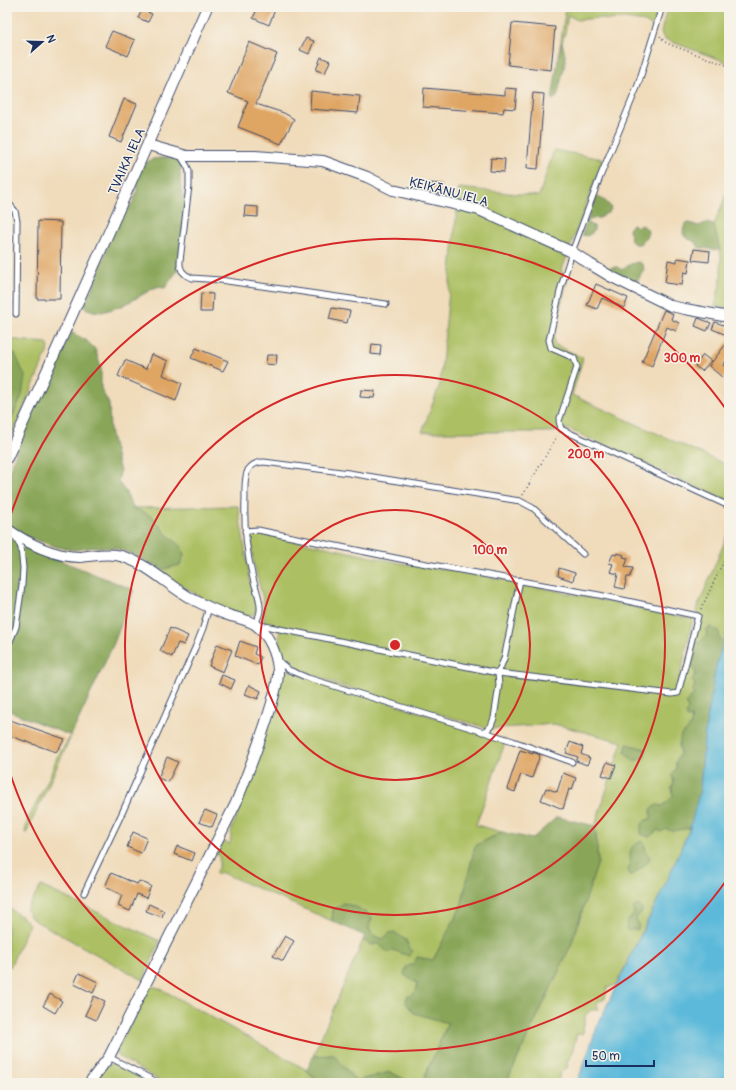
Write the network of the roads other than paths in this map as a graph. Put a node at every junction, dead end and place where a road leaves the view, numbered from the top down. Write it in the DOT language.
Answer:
graph roads {
  1 [pos="207,7"];
  2 [pos="662,7"];
  3 [pos="148,145"];
  4 [pos="179,154"];
  5 [pos="7,201"];
  6 [pos="572,252"];
  7 [pos="386,304"];
  8 [pos="16,314"];
  9 [pos="729,317"];
  10 [pos="7,458"];
  11 [pos="729,506"];
  12 [pos="7,529"];
  13 [pos="245,531"];
  14 [pos="16,536"];
  15 [pos="583,554"];
  16 [pos="520,580"];
  17 [pos="209,607"];
  18 [pos="255,624"];
  19 [pos="7,648"];
  20 [pos="277,660"];
  21 [pos="498,673"];
  22 [pos="482,732"];
  23 [pos="572,762"];
  24 [pos="84,893"];
  25 [pos="110,1057"];
  26 [pos="89,1083"];
  27 [pos="158,1083"];
  1 -- 3 [label="street, TVAIKA IELA"];
  2 -- 6 [label="lane"];
  3 -- 4 [label="street, ĶEIKĀNU IELA"];
  3 -- 10 [label="street, TVAIKA IELA"];
  4 -- 6 [label="street, ĶEIKĀNU IELA"];
  4 -- 7 [label="lane"];
  5 -- 8 [label="lane"];
  6 -- 9 [label="street, ĶEIKĀNU IELA"];
  6 -- 11 [label="lane"];
  12 -- 14 [label="street"];
  13 -- 15 [label="lane"];
  13 -- 16 [label="lane"];
  13 -- 18 [label="lane"];
  14 -- 17 [label="street"];
  14 -- 19 [label="lane"];
  16 -- 21 [label="lane"];
  16 -- 21 [label="lane"];
  17 -- 18 [label="street"];
  17 -- 24 [label="lane"];
  18 -- 20 [label="street"];
  18 -- 21 [label="lane"];
  20 -- 22 [label="lane"];
  20 -- 25 [label="street"];
  21 -- 22 [label="lane"];
  22 -- 23 [label="lane"];
  25 -- 26 [label="street"];
  25 -- 27 [label="lane"];
}
